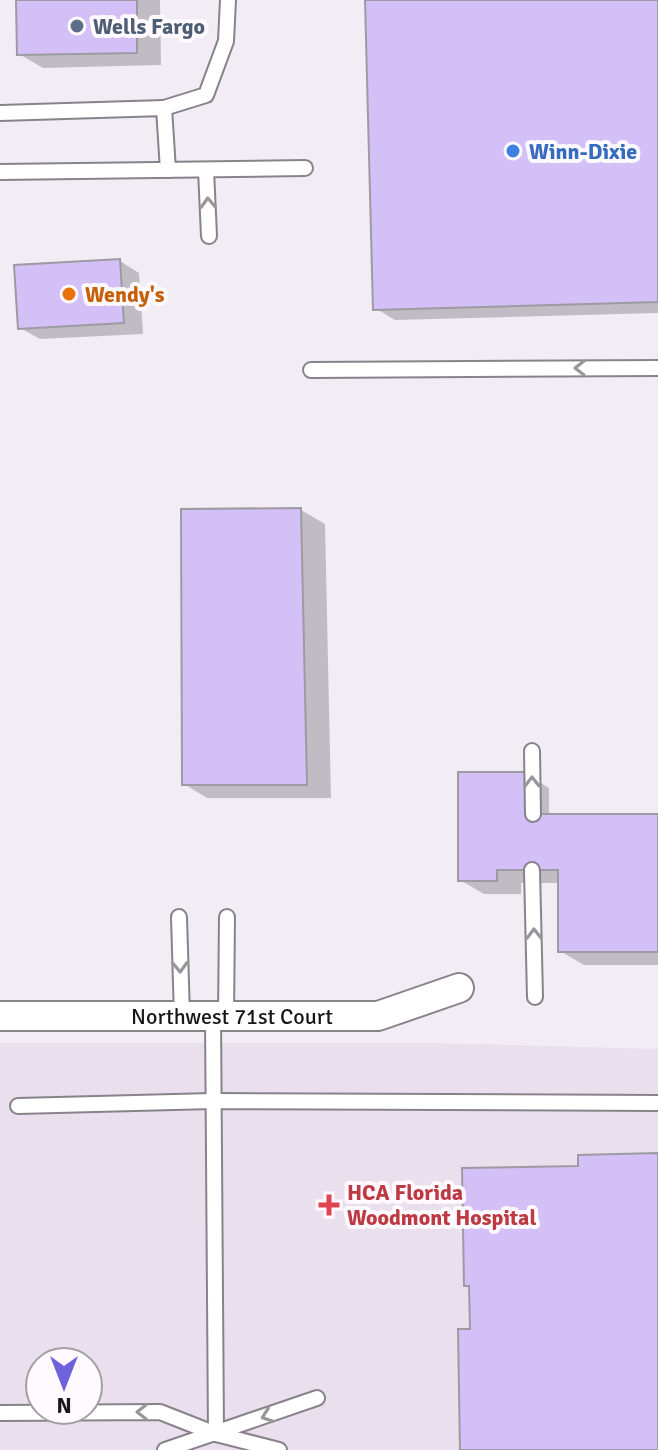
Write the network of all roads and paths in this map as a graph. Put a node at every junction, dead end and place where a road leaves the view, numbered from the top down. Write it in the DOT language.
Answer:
graph roads {
  1 [pos="228,0"];
  2 [pos="164,108"];
  3 [pos="0,113"];
  4 [pos="305,168"];
  5 [pos="168,170"];
  6 [pos="206,170"];
  7 [pos="0,172"];
  8 [pos="209,236"];
  9 [pos="658,368"];
  10 [pos="311,370"];
  11 [pos="532,751"];
  12 [pos="533,814"];
  13 [pos="532,870"];
  14 [pos="179,917"];
  15 [pos="227,917"];
  16 [pos="459,988"];
  17 [pos="535,997"];
  18 [pos="0,1016"];
  19 [pos="182,1016"];
  20 [pos="220,1016"];
  21 [pos="213,1101"];
  22 [pos="658,1103"];
  23 [pos="18,1106"];
  24 [pos="317,1398"];
  25 [pos="0,1413"];
  26 [pos="216,1434"];
  27 [pos="165,1450"];
  28 [pos="279,1450"];
  1 -- 2 [label="lane"];
  2 -- 3 [label="lane"];
  2 -- 5 [label="lane"];
  4 -- 6 [label="lane"];
  5 -- 6 [label="lane"];
  5 -- 7 [label="lane"];
  8 -- 6 [label="lane, one-way"];
  9 -- 10 [label="lane, one-way"];
  12 -- 11 [label="lane, one-way"];
  17 -- 13 [label="lane, one-way"];
  14 -- 19 [label="lane, one-way"];
  15 -- 20 [label="lane"];
  16 -- 20 [label="street, Northwest 71st Court"];
  18 -- 19 [label="street, Northwest 71st Court"];
  19 -- 20 [label="street, Northwest 71st Court"];
  20 -- 21 [label="lane"];
  21 -- 22 [label="lane"];
  21 -- 23 [label="lane"];
  21 -- 26 [label="lane"];
  24 -- 26 [label="lane, one-way"];
  26 -- 25 [label="lane, one-way"];
  26 -- 27 [label="lane"];
  26 -- 28 [label="lane"];
}
